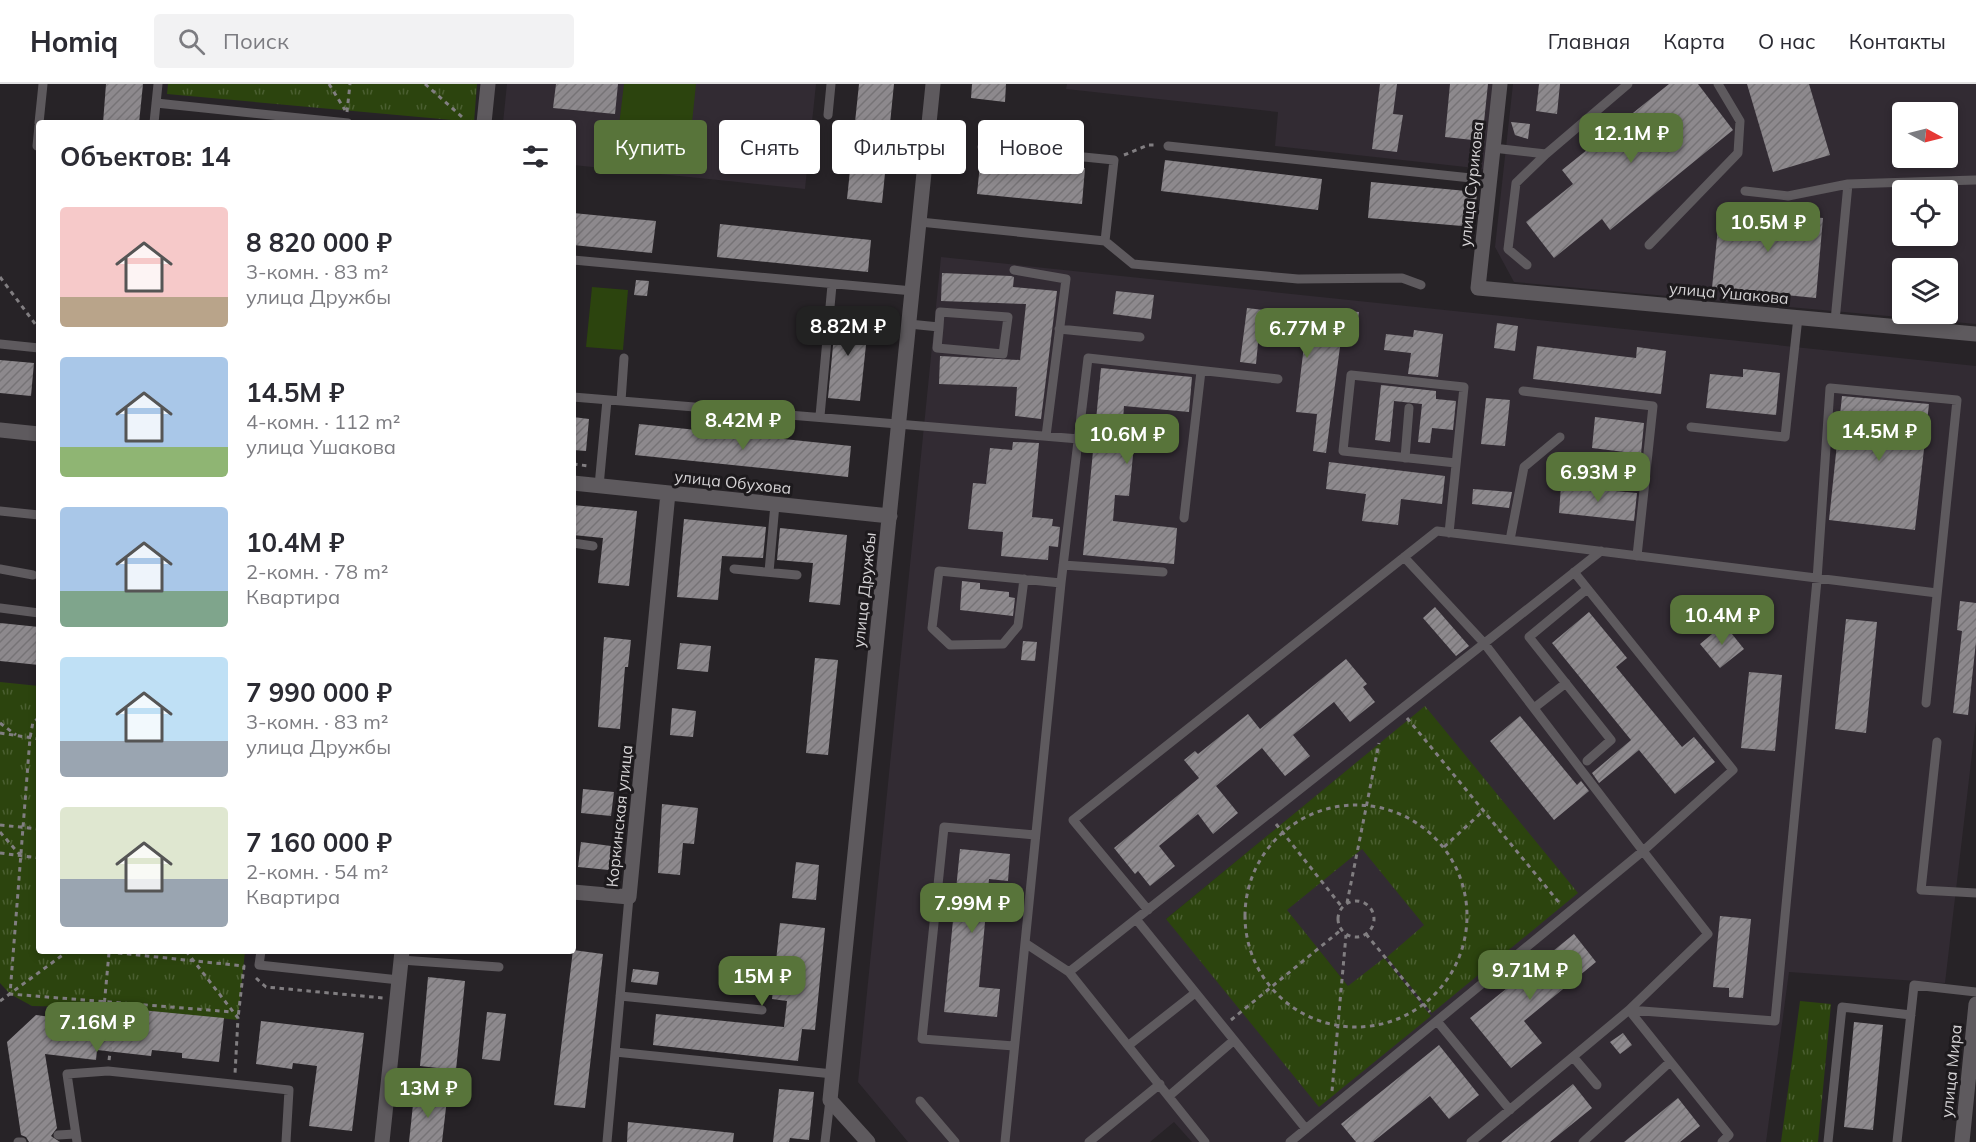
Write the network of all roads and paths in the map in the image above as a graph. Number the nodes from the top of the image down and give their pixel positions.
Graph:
1 (43, 84) edge
2 (158, 84) edge
3 (329, 84) edge
4 (350, 84) edge
5 (425, 84) edge
6 (488, 84) edge
7 (831, 84) edge
8 (933, 84) edge
9 (1500, 84) edge
10 (1628, 84) edge
11 (1718, 84) edge
12 (156, 103) junction
13 (828, 115) dead end
14 (39, 120) edge
15 (154, 120) edge
16 (347, 120) edge
17 (463, 120) edge
18 (484, 120) edge
19 (1148, 145) dead end
20 (1168, 146) dead end
21 (1493, 148) junction
22 (1546, 154) junction
23 (1084, 157) edge
24 (1114, 160) junction
25 (1490, 180) junction
26 (1975, 180) edge
27 (1848, 184) junction
28 (1745, 191) dead end
29 (920, 222) junction
30 (1105, 241) junction
31 (1649, 245) dead end
32 (576, 260) edge
33 (1527, 265) dead end
34 (1014, 270) dead end
35 (0, 276) edge
36 (832, 285) junction
37 (1421, 285) dead end
38 (1478, 288) joint
39 (913, 291) junction
40 (1798, 317) junction
41 (1835, 321) junction
42 (909, 324) junction
43 (36, 325) edge
44 (939, 327) junction
45 (1059, 329) junction
46 (1976, 334) edge
47 (1140, 337) dead end
48 (0, 344) edge
49 (36, 348) edge
50 (624, 358) dead end
51 (1201, 371) junction
52 (1278, 379) dead end
53 (1523, 391) dead end
54 (576, 398) edge
55 (607, 400) junction
56 (621, 401) junction
57 (1409, 408) dead end
58 (820, 416) junction
59 (899, 422) junction
60 (1691, 427) dead end
61 (0, 430) edge
62 (36, 434) edge
63 (1046, 436) junction
64 (1560, 437) dead end
65 (1079, 439) junction
66 (1405, 458) junction
67 (1456, 463) junction
68 (576, 483) edge
69 (599, 486) junction
70 (668, 493) junction
71 (776, 504) junction
72 (0, 511) edge
73 (36, 515) edge
74 (890, 516) junction
75 (1184, 518) dead end
76 (1449, 533) junction
77 (1510, 540) junction
78 (576, 543) edge
79 (593, 546) dead end
80 (1601, 551) junction
81 (1637, 556) junction
82 (1404, 557) junction
83 (1063, 565) junction
84 (0, 569) edge
85 (734, 569) dead end
86 (769, 572) junction
87 (1163, 572) dead end
88 (1574, 572) junction
89 (797, 574) dead end
90 (33, 575) dead end
91 (1024, 579) junction
92 (1817, 580) junction
93 (1061, 583) junction
94 (1587, 589) junction
95 (1937, 593) junction
96 (0, 608) edge
97 (36, 613) edge
98 (1484, 643) junction
99 (1566, 683) junction
100 (1926, 703) dead end
101 (1534, 708) junction
102 (1400, 710) junction
103 (36, 720) edge
104 (0, 723) edge
105 (1383, 723) junction
106 (0, 733) edge
107 (17, 736) junction
108 (30, 738) junction
109 (36, 739) edge
110 (1936, 742) dead end
111 (1587, 761) dead end
112 (1367, 805) junction
113 (1483, 811) junction
114 (1268, 815) junction
115 (0, 825) edge
116 (13, 826) junction
117 (22, 827) junction
118 (36, 829) edge
119 (0, 833) edge
120 (1283, 833) junction
121 (1035, 835) junction
122 (1444, 847) junction
123 (1643, 851) junction
124 (0, 853) edge
125 (20, 855) junction
126 (36, 858) edge
127 (576, 892) edge
128 (1976, 893) edge
129 (629, 897) junction
130 (1347, 903) junction
131 (1342, 907) junction
132 (1148, 910) junction
133 (1568, 913) junction
134 (1136, 919) junction
135 (1341, 930) junction
136 (1346, 934) junction
137 (1366, 934) junction
138 (1024, 943) junction
139 (64, 954) edge
140 (109, 954) edge
141 (128, 954) edge
142 (188, 954) edge
143 (261, 954) edge
144 (401, 955) edge
145 (194, 961) junction
146 (244, 966) junction
147 (499, 967) dead end
148 (1069, 972) junction
149 (399, 980) junction
150 (1271, 987) junction
151 (1976, 992) edge
152 (1195, 993) junction
153 (10, 994) junction
154 (620, 996) junction
155 (385, 998) dead end
156 (0, 1000) edge
157 (104, 1001) junction
158 (1423, 1004) junction
159 (1976, 1004) edge
160 (762, 1010) dead end
161 (1629, 1011) junction
162 (233, 1012) junction
163 (1911, 1015) junction
164 (238, 1017) junction
165 (1437, 1021) junction
166 (1338, 1025) junction
167 (1222, 1027) junction
168 (1233, 1041) junction
169 (1129, 1045) junction
170 (1014, 1046) junction
171 (615, 1052) junction
172 (1574, 1058) junction
173 (1670, 1062) junction
174 (108, 1071) junction
175 (833, 1074) junction
176 (234, 1084) junction
177 (1160, 1084) junction
178 (1597, 1085) dead end
179 (1169, 1096) junction
180 (830, 1100) junction
181 (920, 1101) dead end
182 (1330, 1109) junction
183 (1510, 1110) junction
184 (1306, 1129) junction
185 (58, 1135) dead end
186 (76, 1138) edge
187 (286, 1142) edge
188 (382, 1142) edge
189 (607, 1142) edge
190 (825, 1142) edge
191 (868, 1142) edge
192 (955, 1142) edge
193 (1005, 1142) edge
194 (1089, 1142) edge
195 (1205, 1142) edge
196 (1290, 1142) edge
197 (1471, 1142) edge
198 (1583, 1142) edge
199 (1722, 1142) edge
200 (1828, 1142) edge
201 (1897, 1142) edge
202 (1962, 1142) edge

1 - 14 lane
2 - 12 lane
3 - 16 path
4 - 16 path
5 - 17 path
6 - 18 street
7 - 13 lane
8 - 29 street, улица Дружбы
9 - 21 street, улица Сурикова
10 - 22 lane
11 - 31 lane
12 - 15 lane
12 - 16 lane
19 - 24 path
20 - 25 lane
21 - 22 lane
21 - 25 street, улица Сурикова
22 - 33 lane
23 - 24 lane
24 - 30 lane
25 - 38 street, улица Сурикова
26 - 27 lane
27 - 28 lane
27 - 41 lane
29 - 30 lane
29 - 39 street, улица Дружбы
30 - 37 lane
32 - 36 lane
34 - 45 lane
35 - 43 path
36 - 39 lane
36 - 58 lane
38 - 40 street, улица Ушакова
39 - 42 street, улица Дружбы
40 - 41 street, улица Ушакова
40 - 60 lane
41 - 46 street, улица Ушакова
42 - 44 lane
42 - 59 street, улица Дружбы
44 - 44 lane
45 - 47 lane
45 - 63 lane
48 - 49 lane
50 - 56 lane
51 - 52 lane
51 - 65 lane
51 - 75 lane
53 - 81 lane
54 - 55 lane
55 - 56 lane
55 - 69 lane
56 - 58 lane
57 - 66 lane
58 - 59 lane
59 - 63 lane
59 - 74 street, улица Дружбы
61 - 62 street
63 - 65 lane
64 - 77 lane
65 - 83 lane
66 - 67 lane
66 - 67 lane
67 - 76 lane
68 - 69 street, улица Обухова
69 - 70 street, улица Обухова
70 - 71 street, улица Обухова
70 - 129 street, Коркинская улица
71 - 74 street, улица Обухова
71 - 86 lane
72 - 73 lane
74 - 175 street, улица Дружбы
76 - 77 lane
76 - 82 lane
77 - 80 lane
78 - 79 lane
80 - 81 lane
80 - 88 lane
81 - 92 lane
82 - 98 lane
82 - 132 lane
83 - 87 lane
83 - 93 lane
84 - 90 lane
85 - 86 lane
86 - 89 lane
88 - 94 lane
88 - 98 lane
91 - 91 lane
91 - 93 lane
92 - 95 lane
92 - 95 lane
92 - 161 lane
93 - 121 lane
94 - 99 lane
94 - 123 lane
95 - 100 lane
96 - 97 lane
98 - 101 lane
98 - 102 lane
99 - 101 lane
99 - 111 lane
101 - 123 lane
102 - 105 lane
102 - 113 path
103 - 108 path
104 - 107 path
105 - 112 path
105 - 114 lane
106 - 107 path
107 - 108 path
108 - 109 path
108 - 117 path
110 - 128 lane
112 - 120 path
112 - 122 path
112 - 130 path
113 - 122 path
113 - 133 path
114 - 120 path
114 - 132 lane
115 - 116 path
116 - 117 path
116 - 119 path
117 - 118 path
117 - 125 path
119 - 125 path
120 - 131 path
120 - 150 path
121 - 138 lane
121 - 170 lane
122 - 158 path
123 - 133 lane
123 - 161 lane
124 - 125 path
125 - 126 path
125 - 153 path
127 - 129 street
129 - 154 lane, Коркинская улица
130 - 131 path
130 - 137 path
131 - 135 path
132 - 134 lane
133 - 165 lane
134 - 148 lane
134 - 152 lane
135 - 136 path
135 - 150 path
136 - 137 path
136 - 166 path
137 - 158 path
138 - 148 lane
138 - 170 lane
139 - 153 path
140 - 157 path
141 - 145 path
142 - 145 path
143 - 149 lane
144 - 147 lane
144 - 149 street
145 - 146 path
145 - 162 path
146 - 155 path
146 - 164 path
148 - 169 lane
149 - 188 street
150 - 166 path
150 - 167 path
151 - 163 lane
152 - 167 lane
152 - 169 lane
153 - 156 path
153 - 157 path
154 - 160 lane
154 - 171 lane, Коркинская улица
157 - 162 path
157 - 174 path
158 - 165 path
158 - 166 path
159 - 202 street, улица Мира
161 - 172 lane
161 - 173 lane
162 - 164 path
163 - 200 lane
163 - 201 lane
164 - 176 path
165 - 182 lane
165 - 183 lane
166 - 182 path
167 - 168 lane
168 - 179 lane
168 - 184 lane
169 - 177 lane
170 - 193 lane
171 - 175 lane
171 - 189 lane, Коркинская улица
172 - 178 lane
172 - 183 lane
173 - 198 lane
173 - 199 lane
174 - 176 lane
174 - 186 lane
175 - 180 street, улица Дружбы
176 - 187 lane
177 - 179 lane
177 - 194 lane
179 - 195 lane
180 - 190 lane, улица Дружбы
180 - 191 street
181 - 192 lane
182 - 184 lane
183 - 197 lane
184 - 196 lane
185 - 186 lane

